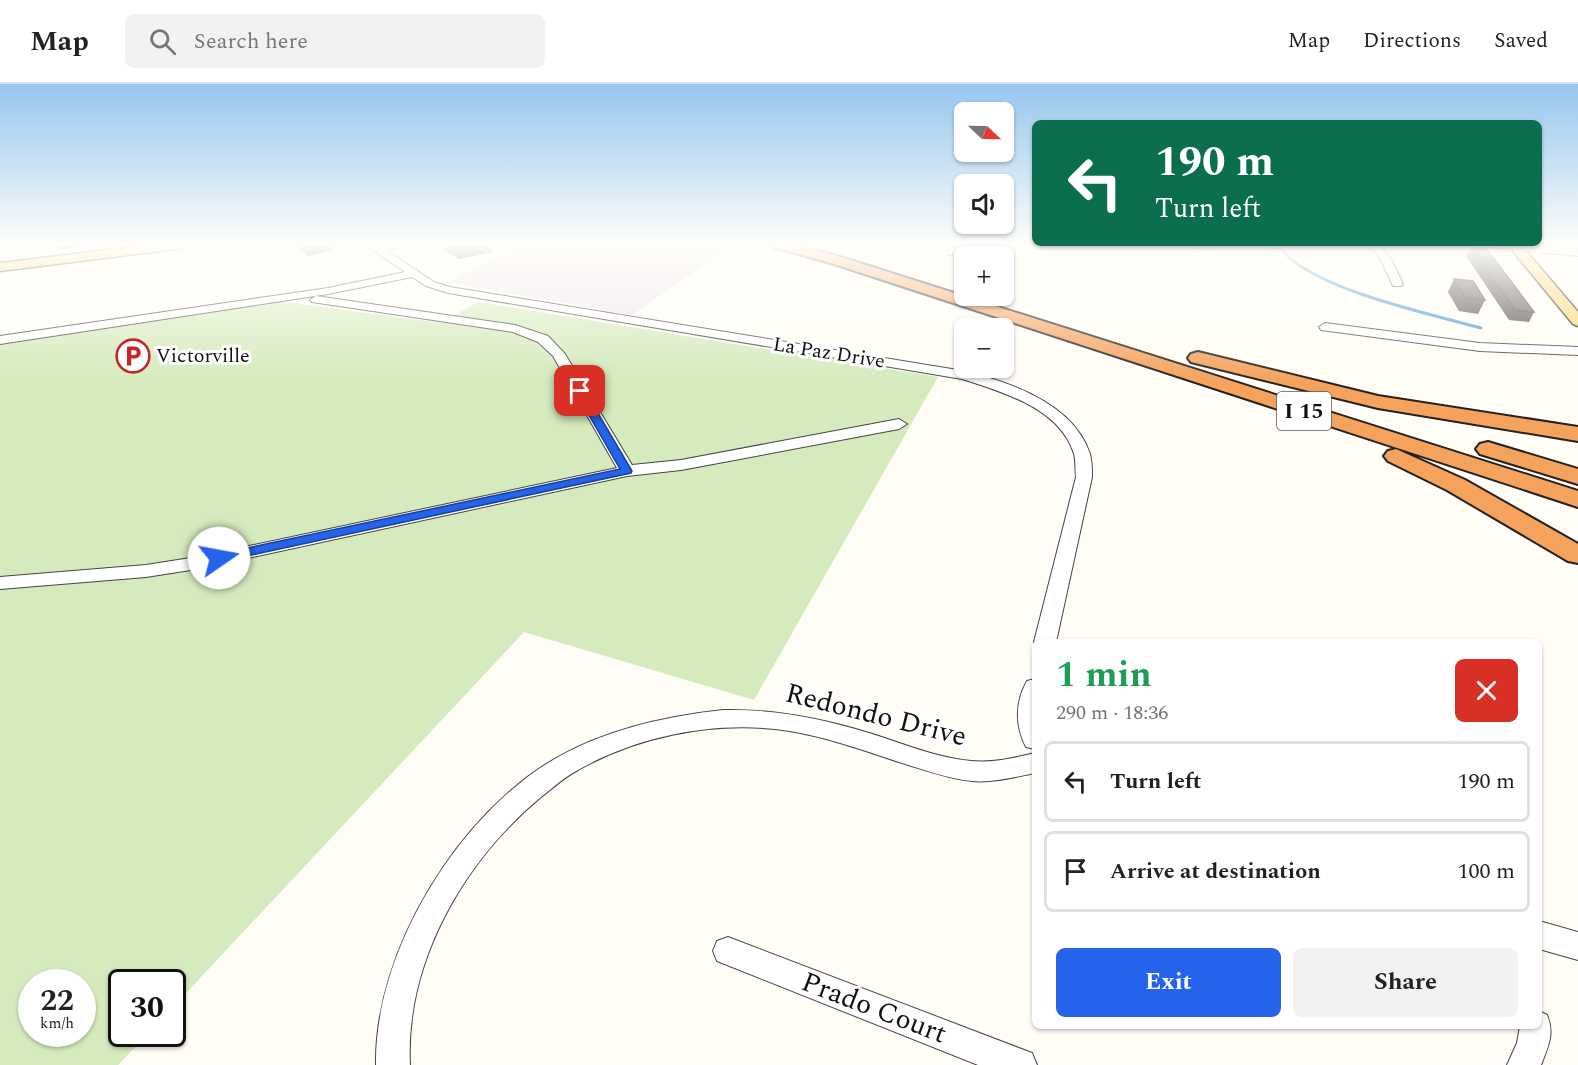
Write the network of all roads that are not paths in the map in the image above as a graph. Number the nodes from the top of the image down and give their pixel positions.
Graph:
1 (333, 290) edge
2 (452, 290) edge
3 (924, 290) edge
4 (1552, 290) edge
5 (477, 295) junction
6 (292, 296) junction
7 (1014, 302) edge
8 (436, 317) junction
9 (1578, 321) edge
10 (1030, 323) junction
11 (1325, 327) dead end
12 (0, 340) edge
13 (1578, 351) edge
14 (1190, 356) junction
15 (899, 424) dead end
16 (1578, 434) edge
17 (627, 471) junction
18 (1578, 477) edge
19 (1578, 499) edge
20 (1578, 555) edge
21 (0, 583) edge
22 (1046, 639) edge
23 (1032, 699) edge
24 (1032, 729) edge
25 (1032, 764) edge
26 (1542, 936) edge
27 (1578, 946) edge
28 (728, 951) dead end
29 (1536, 1029) edge
30 (393, 1065) edge
31 (1020, 1065) edge
32 (1524, 1065) edge

1 - 6 street
2 - 5 street, La Paz Drive
3 - 10 highway, I 15
4 - 9 main road
5 - 8 street
5 - 22 street, La Paz Drive
6 - 8 street
6 - 12 street
7 - 14 highway, I 15
8 - 17 street
10 - 19 highway, I 15
10 - 20 highway
11 - 13 street
14 - 16 highway
14 - 18 highway, I 15
15 - 17 street
17 - 21 street
23 - 24 street
25 - 30 street, Redondo Drive
26 - 27 street
28 - 31 street, Prado Court
29 - 32 street

